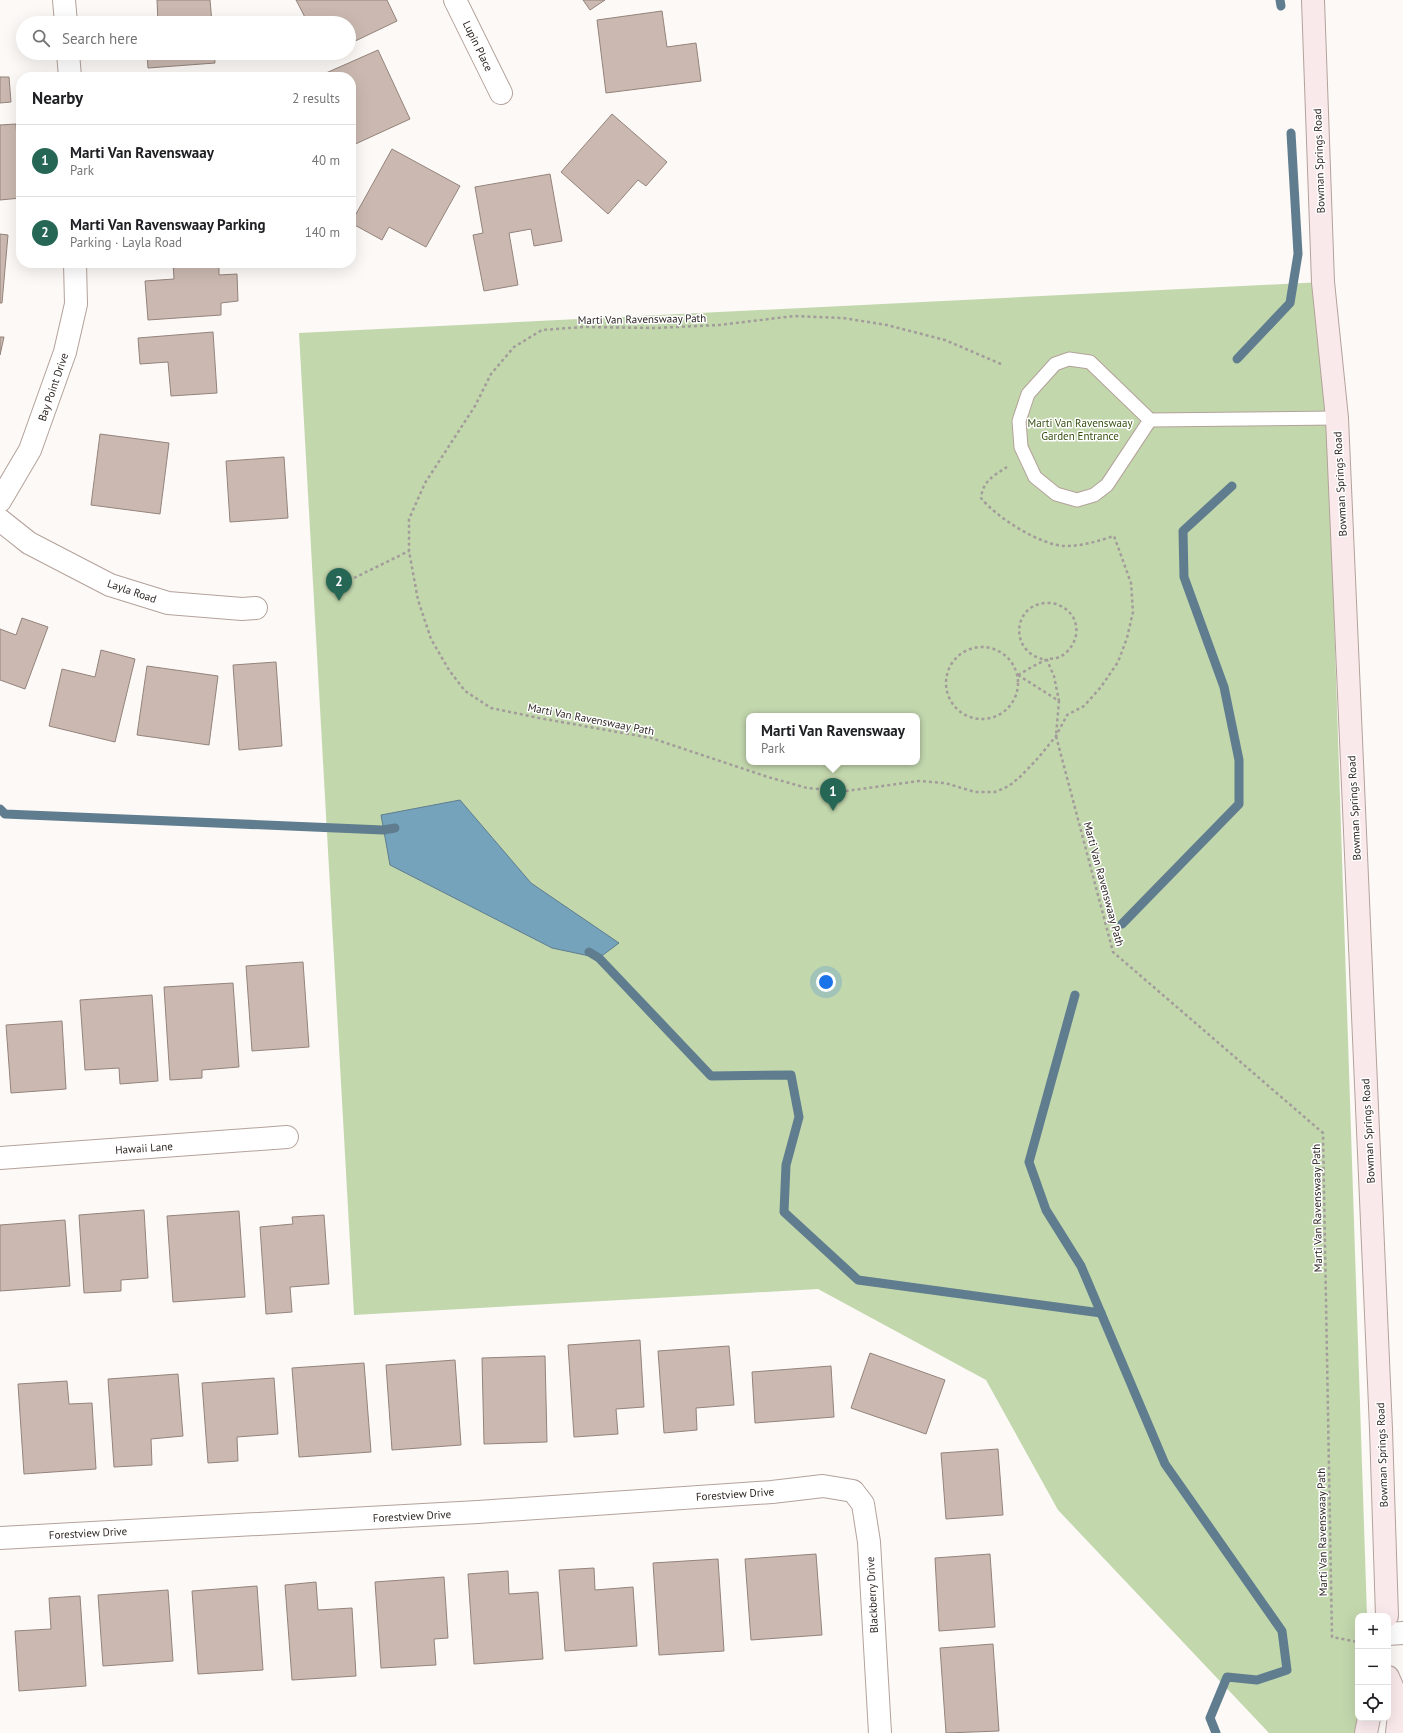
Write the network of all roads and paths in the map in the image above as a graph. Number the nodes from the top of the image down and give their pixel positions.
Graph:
1 (64, 0) edge
2 (454, 0) edge
3 (1313, 0) edge
4 (65, 16) edge
5 (69, 60) edge
6 (70, 72) edge
7 (501, 93) dead end
8 (75, 268) edge
9 (1001, 364) dead end
10 (1337, 418) junction
11 (1150, 420) junction
12 (1025, 456) junction
13 (0, 502) edge
14 (0, 520) edge
15 (410, 551) junction
16 (354, 578) dead end
17 (256, 608) dead end
18 (1047, 660) junction
19 (1018, 675) junction
20 (1059, 701) junction
21 (1056, 736) junction
22 (287, 1137) dead end
23 (0, 1158) edge
24 (823, 1486) joint
25 (0, 1538) edge
26 (1387, 1613) edge
27 (1403, 1633) edge
28 (1391, 1634) edge
29 (1355, 1641) edge
30 (1391, 1684) edge
31 (1368, 1721) edge
32 (880, 1733) edge
33 (1366, 1733) edge
34 (1397, 1733) edge

1 - 4 street
2 - 7 street, Lupin Place
3 - 10 street, Bowman Springs Road
5 - 6 street
8 - 13 street, Bay Point Drive
9 - 15 path, Marti Van Ravenswaay Path
10 - 11 lane
10 - 26 street, Bowman Springs Road
11 - 12 lane
11 - 12 lane
12 - 21 path, Marti Van Ravenswaay Path
14 - 17 street, Layla Road
15 - 16 path
15 - 21 path, Marti Van Ravenswaay Path
18 - 18 path
18 - 19 path
18 - 20 path
19 - 19 path
19 - 20 path
20 - 21 path
21 - 29 path, Marti Van Ravenswaay Path
22 - 23 street, Hawaii Lane
24 - 25 street, Forestview Drive
24 - 32 street, Blackberry Drive
27 - 28 street
30 - 34 street
31 - 33 street

